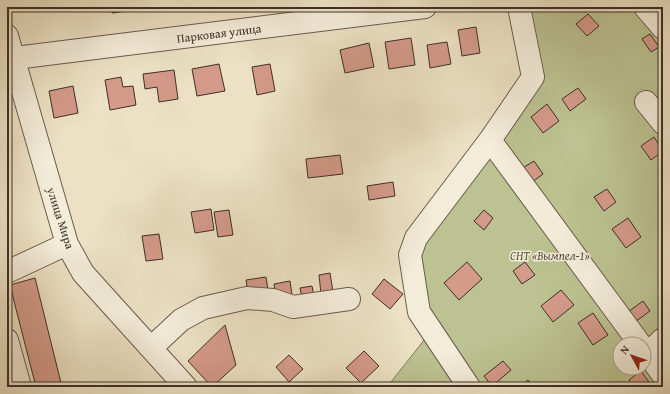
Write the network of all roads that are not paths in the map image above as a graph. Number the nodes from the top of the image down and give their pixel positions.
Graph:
1 (425, 7) edge
2 (519, 7) edge
3 (645, 7) edge
4 (663, 28) edge
5 (7, 36) edge
6 (10, 59) edge
7 (646, 102) dead end
8 (663, 124) edge
9 (490, 140) junction
10 (67, 244) junction
11 (7, 272) edge
12 (349, 299) dead end
13 (634, 336) edge
14 (663, 339) edge
15 (7, 340) edge
16 (652, 345) edge
17 (151, 348) junction
18 (652, 360) edge
19 (663, 375) edge
20 (468, 386) edge
21 (20, 387) edge
22 (186, 387) edge

1 - 6 street, Парковая улица
2 - 9 street
3 - 4 street
5 - 6 street, улица Мира
6 - 10 street, улица Мира
7 - 8 street
9 - 13 street
9 - 20 street
10 - 11 street
10 - 17 street, улица Мира
12 - 17 street
14 - 16 street
15 - 21 street
17 - 22 street, улица Мира
18 - 19 street

